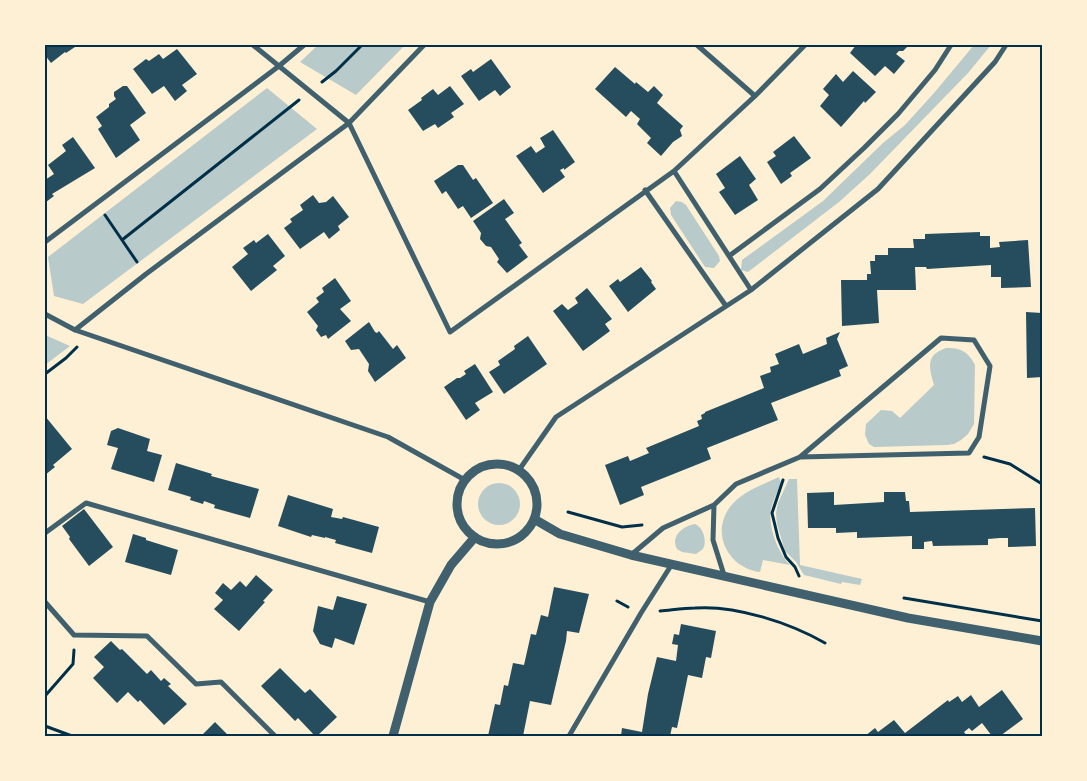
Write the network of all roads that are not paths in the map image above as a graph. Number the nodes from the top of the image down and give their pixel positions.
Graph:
1 (253, 45) edge
2 (304, 45) edge
3 (424, 45) edge
4 (698, 45) edge
5 (805, 45) edge
6 (951, 45) edge
7 (1006, 45) edge
8 (279, 66) junction
9 (755, 96) junction
10 (348, 123) junction
11 (674, 170) junction
12 (645, 190) junction
13 (45, 242) edge
14 (729, 256) junction
15 (751, 290) junction
16 (726, 306) junction
17 (45, 314) edge
18 (76, 330) junction
19 (800, 457) junction
20 (518, 470) junction
21 (465, 480) junction
22 (714, 505) junction
23 (534, 520) junction
24 (45, 533) edge
25 (476, 537) junction
26 (631, 555) junction
27 (672, 564) junction
28 (724, 575) junction
29 (45, 602) edge
30 (430, 602) junction
31 (1042, 641) edge
32 (275, 736) edge
33 (393, 736) edge
34 (570, 736) edge

1 - 8 street
2 - 8 street
3 - 10 street
4 - 9 street
5 - 9 street
6 - 14 street
7 - 15 street
8 - 10 street
8 - 13 street
9 - 11 street
10 - 12 street
10 - 18 street
11 - 12 street
11 - 14 street
12 - 16 street
14 - 15 street
15 - 16 street
16 - 20 street
17 - 18 street
18 - 21 street
19 - 19 street
19 - 22 street
20 - 21 street
20 - 23 street
21 - 25 street
22 - 26 street
22 - 28 street
23 - 25 street
23 - 26 street
24 - 30 street
25 - 30 street
26 - 27 street
27 - 28 street
27 - 34 street
28 - 31 street
29 - 32 street
30 - 33 street

